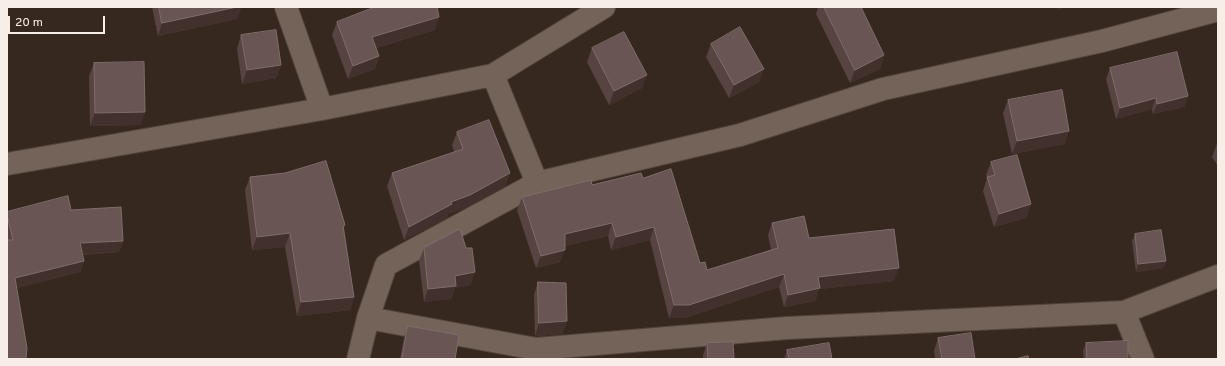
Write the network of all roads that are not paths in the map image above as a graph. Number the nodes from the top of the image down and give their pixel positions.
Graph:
1 (286, 7) edge
2 (604, 7) edge
3 (1218, 10) edge
4 (493, 75) junction
5 (322, 109) junction
6 (7, 164) edge
7 (537, 183) junction
8 (1218, 276) edge
9 (1124, 312) junction
10 (368, 318) junction
11 (358, 359) edge
12 (1143, 359) edge

1 - 5 street
2 - 4 street
3 - 7 street
4 - 5 street
4 - 7 street
5 - 6 street
7 - 10 street
8 - 9 street
9 - 10 street
9 - 12 street
10 - 11 street

